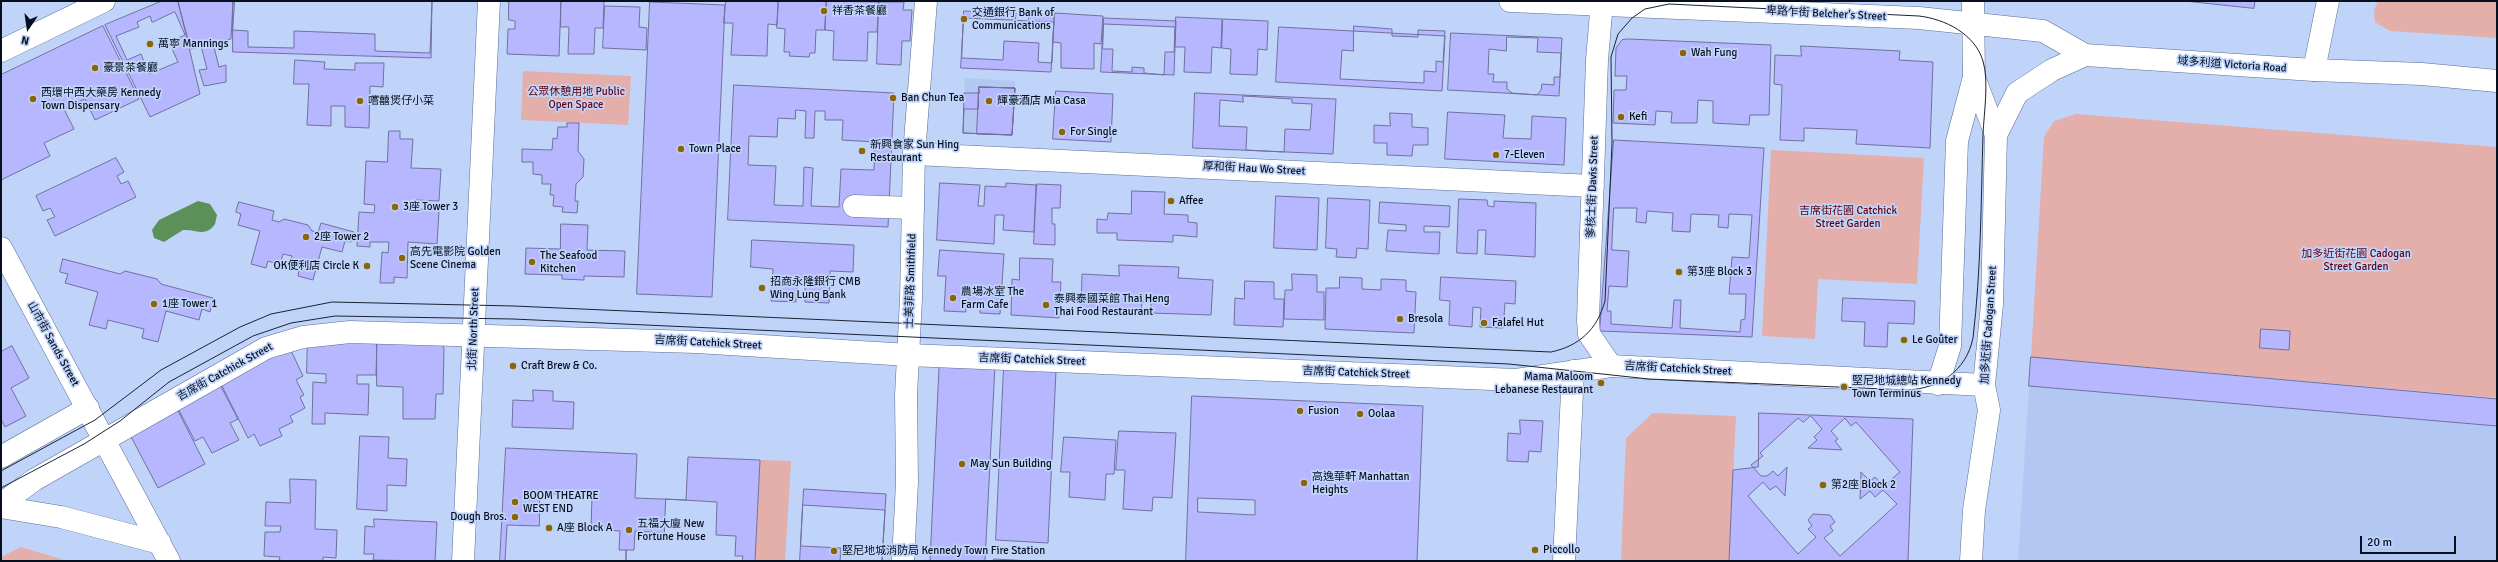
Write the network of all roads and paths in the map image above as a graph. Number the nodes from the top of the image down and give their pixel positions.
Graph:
1 (104, 1) edge
2 (489, 1) edge
3 (926, 1) edge
4 (1510, 1) edge
5 (1973, 1) edge
6 (2328, 1) edge
7 (1602, 3) edge
8 (1742, 6) edge
9 (1974, 24) junction
10 (1, 51) edge
11 (2085, 55) junction
12 (2314, 70) junction
13 (1974, 76) junction
14 (2497, 81) edge
15 (1996, 135) junction
16 (914, 154) junction
17 (1593, 186) junction
18 (854, 206) dead end
19 (913, 208) junction
20 (1, 248) edge
21 (474, 335) junction
22 (909, 355) junction
23 (1611, 366) junction
24 (1573, 371) junction
25 (1938, 384) junction
26 (1984, 386) junction
27 (88, 408) junction
28 (105, 440) junction
29 (1, 457) edge
30 (1, 504) edge
31 (1, 507) edge
32 (165, 552) edge
33 (463, 561) edge
34 (903, 561) edge
35 (1564, 561) edge
36 (1971, 561) edge

1 - 10 main road
2 - 21 main road, 北街 North Street
3 - 16 main road, 士美菲路 Smithfield
4 - 7 main road, 卑路乍街 Belcher's Street
5 - 9 main road, 加多近街 Cadogan Street
6 - 12 main road
7 - 8 main road, 卑路乍街 Belcher's Street
7 - 17 main road, 爹核士街 Davis Street
8 - 9 main road, 卑路乍街 Belcher's Street
9 - 11 main road, 域多利道 Victoria Road
9 - 13 main road, 加多近街 Cadogan Street
11 - 12 main road, 域多利道 Victoria Road
11 - 15 main road, 加多近街 Cadogan Street
12 - 14 main road, 域多利道 Victoria Road
13 - 15 main road, 加多近街 Cadogan Street
13 - 25 main road, 加多近街 Cadogan Street
15 - 26 main road, 加多近街 Cadogan Street
16 - 17 main road, 厚和街 Hau Wo Street
16 - 19 main road, 士美菲路 Smithfield
17 - 23 main road, 爹核士街 Davis Street
18 - 19 main road
19 - 22 main road, 士美菲路 Smithfield
20 - 27 main road, 山市街 Sands Street
21 - 22 main road, 吉席街 Catchick Street
21 - 28 main road, 吉席街 Catchick Street
21 - 33 main road, 北街 North Street
22 - 24 main road, 吉席街 Catchick Street
22 - 34 main road, 士美菲路 Smithfield
23 - 24 main road, 吉席街 Catchick Street
23 - 25 main road, 吉席街 Catchick Street
24 - 35 main road
25 - 26 main road, 吉席街 Catchick Street
26 - 36 main road, 加多近街 Cadogan Street
27 - 28 main road, 山市街 Sands Street
27 - 29 main road
28 - 30 main road, 吉席街 Catchick Street
28 - 32 main road, 山市街 Sands Street
31 - 32 main road

